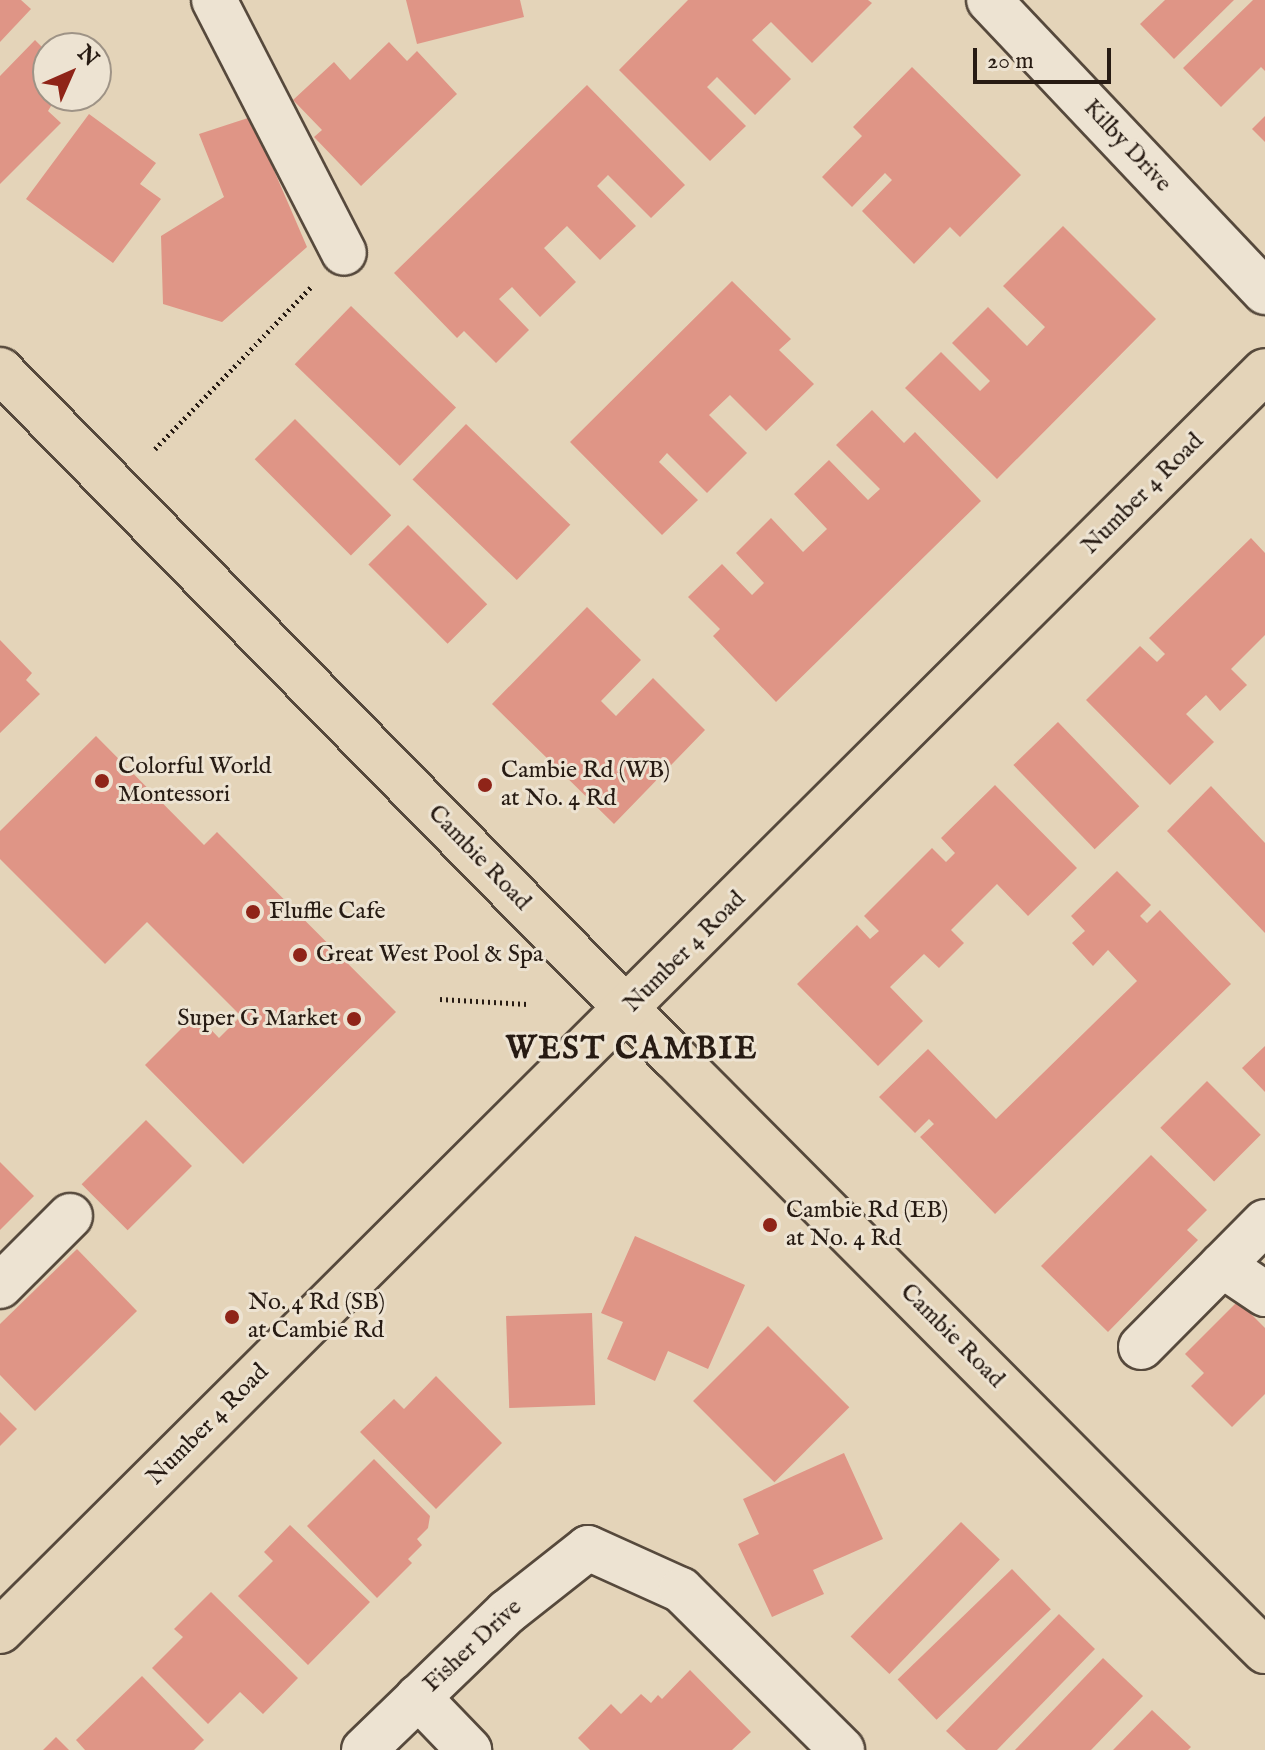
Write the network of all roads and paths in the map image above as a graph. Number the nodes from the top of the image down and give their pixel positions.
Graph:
1 (214, 0) edge
2 (989, 0) edge
3 (344, 253) joint
4 (1265, 292) edge
5 (1265, 371) edge
6 (3, 380) edge
7 (155, 449) dead end
8 (440, 999) dead end
9 (528, 1004) dead end
10 (628, 1010) junction
11 (70, 1216) dead end
12 (1265, 1222) edge
13 (1222, 1265) junction
14 (0, 1286) edge
15 (1265, 1294) edge
16 (1141, 1347) dead end
17 (0, 1631) edge
18 (1265, 1651) edge
19 (418, 1697) junction
20 (364, 1750) edge
21 (469, 1750) edge
22 (842, 1750) edge

1 - 3 street
2 - 4 street, Kilby Drive
3 - 7 path
5 - 10 main road, Number 4 Road
6 - 10 main road, Cambie Road
8 - 9 path
10 - 17 main road, Number 4 Road
10 - 18 main road, Cambie Road
11 - 14 street
12 - 13 street
13 - 15 street
13 - 16 street
19 - 20 street, Fisher Drive
19 - 21 street
19 - 22 street, Fisher Drive

